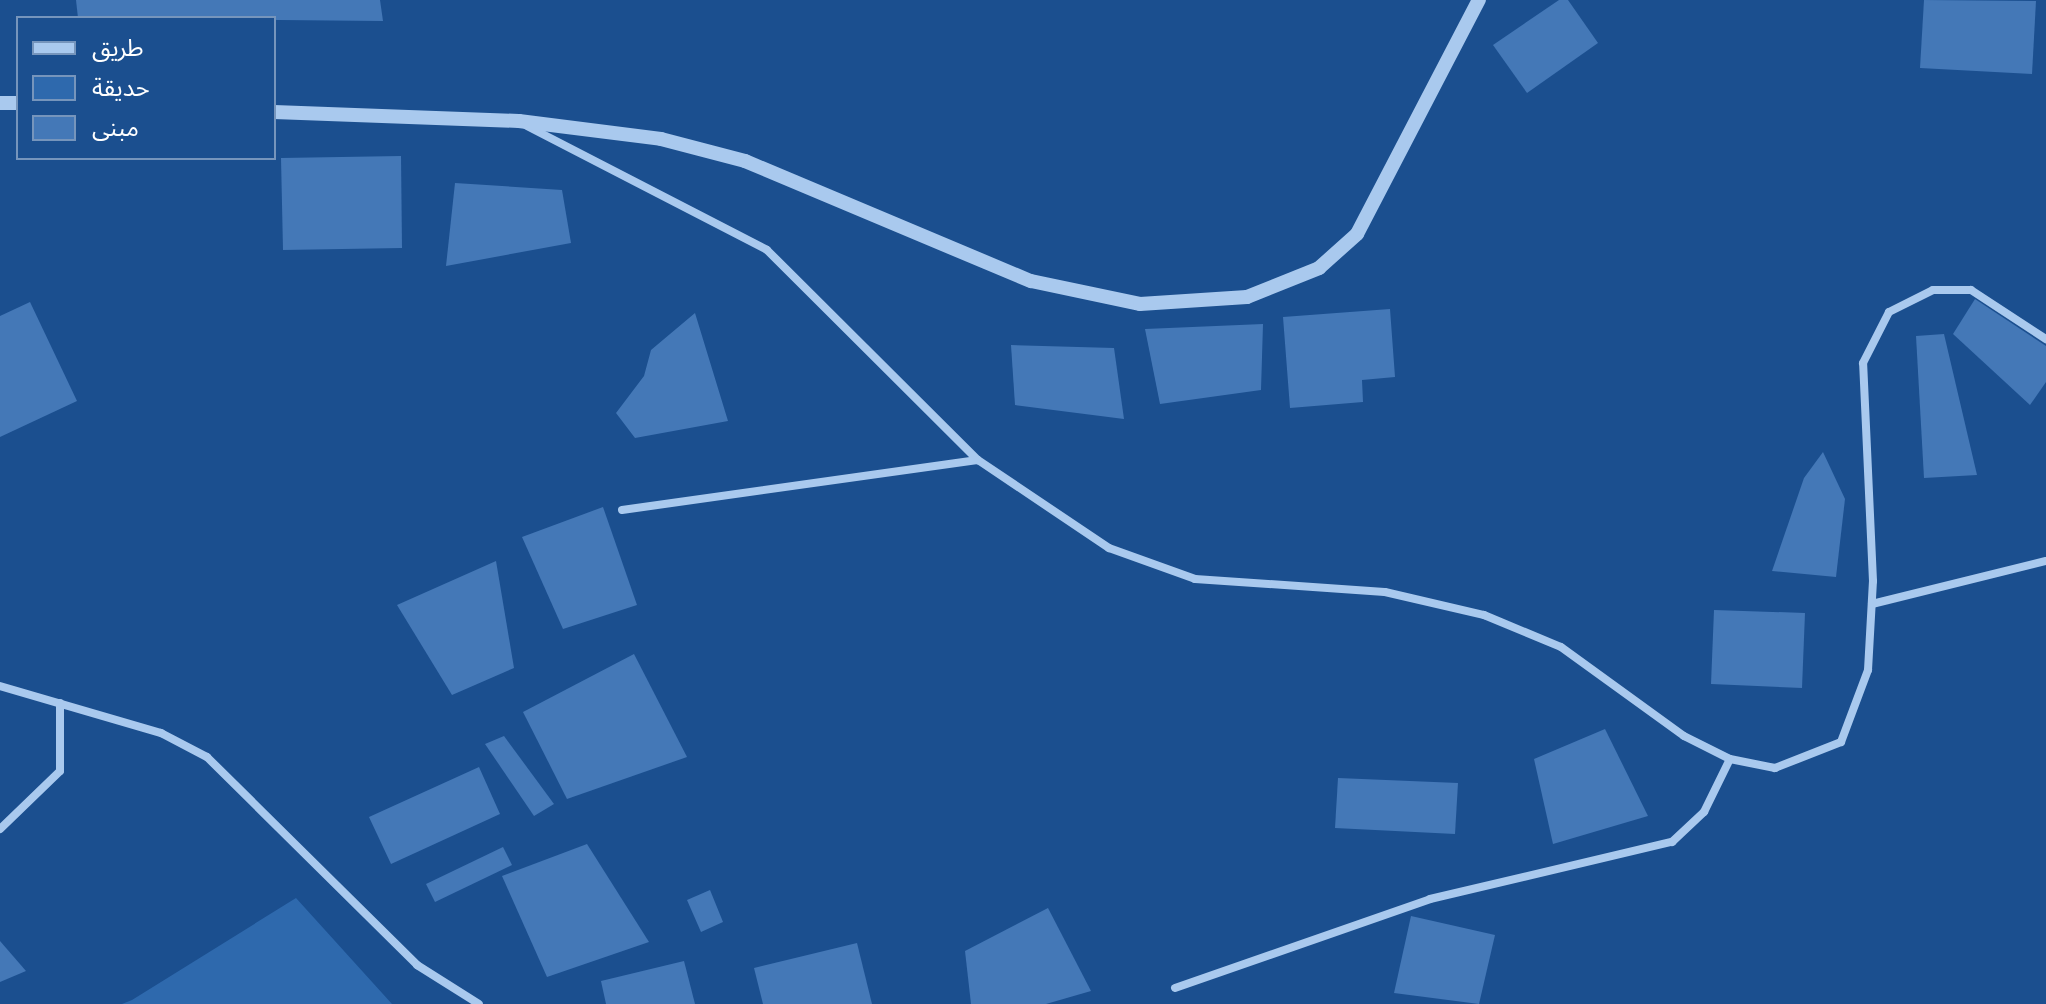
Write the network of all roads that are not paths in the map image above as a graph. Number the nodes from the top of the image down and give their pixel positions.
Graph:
1 (1479, 0) edge
2 (276, 112) edge
3 (519, 121) junction
4 (2046, 339) edge
5 (978, 460) junction
6 (622, 510) dead end
7 (2046, 561) edge
8 (1872, 604) junction
9 (0, 686) edge
10 (60, 703) junction
11 (1730, 759) junction
12 (0, 829) edge
13 (1175, 988) dead end
14 (479, 1004) edge

1 - 3 street
2 - 3 street
3 - 5 street
4 - 8 street
5 - 6 street
5 - 11 street
7 - 8 street
8 - 11 street
9 - 10 street
10 - 12 street
10 - 14 street
11 - 13 street

